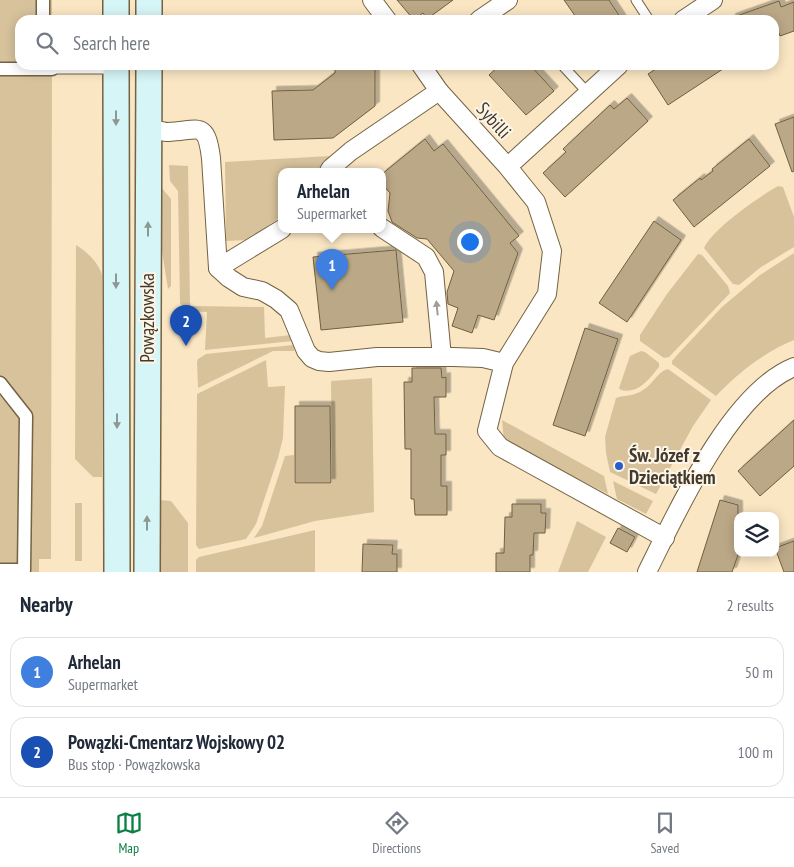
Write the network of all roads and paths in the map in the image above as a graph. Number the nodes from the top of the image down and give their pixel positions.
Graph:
1 (43, 0) edge
2 (116, 0) edge
3 (149, 0) edge
4 (372, 0) edge
5 (508, 0) edge
6 (636, 0) edge
7 (713, 0) edge
8 (43, 15) edge
9 (116, 15) edge
10 (149, 15) edge
11 (383, 15) edge
12 (486, 15) edge
13 (646, 15) edge
14 (690, 15) edge
15 (0, 69) edge
16 (15, 69) edge
17 (116, 70) edge
18 (149, 70) edge
19 (424, 70) edge
20 (567, 70) edge
21 (613, 70) edge
22 (439, 91) junction
23 (588, 93) junction
24 (148, 128) junction
25 (515, 160) dead end
26 (331, 168) edge
27 (278, 231) edge
28 (386, 231) edge
29 (218, 268) junction
30 (442, 357) junction
31 (504, 363) junction
32 (794, 367) edge
33 (0, 383) edge
34 (665, 538) junction
35 (0, 570) edge
36 (117, 572) edge
37 (147, 572) edge
38 (647, 572) edge

1 - 8 street
2 - 9 main road
3 - 10 main road
4 - 11 street
5 - 12 street
6 - 13 lane
7 - 14 street
15 - 16 street
17 -> 36 main road, Powązkowska
18 - 24 main road, Powązkowska
19 - 22 street, Sybilli
20 - 23 lane
21 - 23 street
22 - 26 street
22 - 31 street, Sybilli
23 - 25 street
24 - 29 street
37 -> 24 main road, Powązkowska
27 - 29 street
30 -> 28 street
29 - 30 street
30 - 31 street
31 - 34 street
32 - 34 street
33 - 35 street
34 - 38 street

